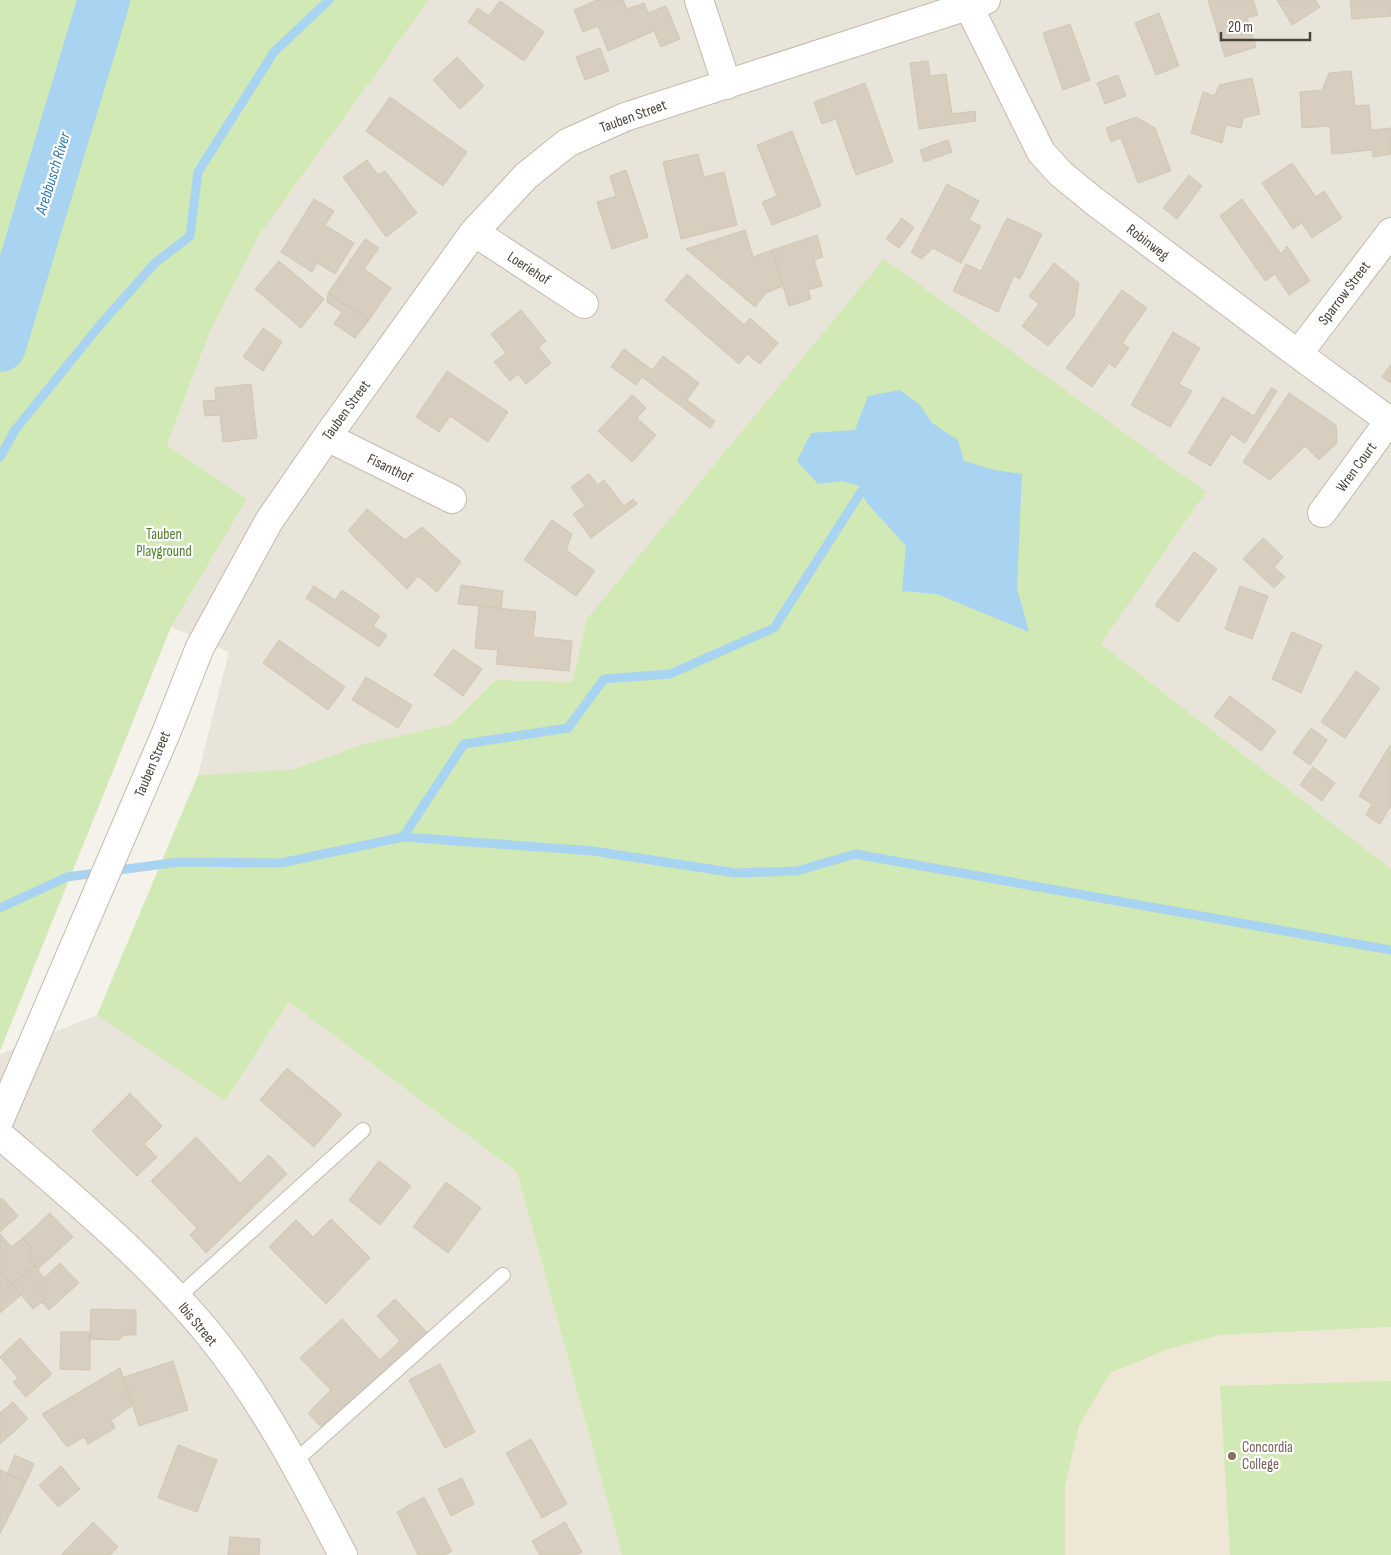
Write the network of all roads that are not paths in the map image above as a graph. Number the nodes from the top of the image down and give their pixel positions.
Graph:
1 (699, 0) edge
2 (977, 3) edge
3 (727, 85) junction
4 (474, 232) junction
5 (1391, 232) edge
6 (584, 304) dead end
7 (1298, 354) junction
8 (1390, 421) edge
9 (327, 437) junction
10 (452, 499) dead end
11 (1322, 513) dead end
12 (0, 1119) edge
13 (363, 1130) dead end
14 (0, 1135) edge
15 (503, 1275) dead end
16 (177, 1298) junction
17 (294, 1462) junction
18 (343, 1555) edge

1 - 3 street
2 - 3 street, Tauben Street
2 - 7 street, Robinweg
3 - 4 street, Tauben Street
4 - 6 street, Loeriehof
4 - 9 street, Tauben Street
5 - 7 street, Sparrow Street
7 - 8 street, Robinweg
8 - 11 street, Wren Court
9 - 10 street, Fisanthof
9 - 12 street, Tauben Street
13 - 16 lane
14 - 16 street, Ibis Street
15 - 17 lane
16 - 17 street, Ibis Street
17 - 18 street, Ibis Street

